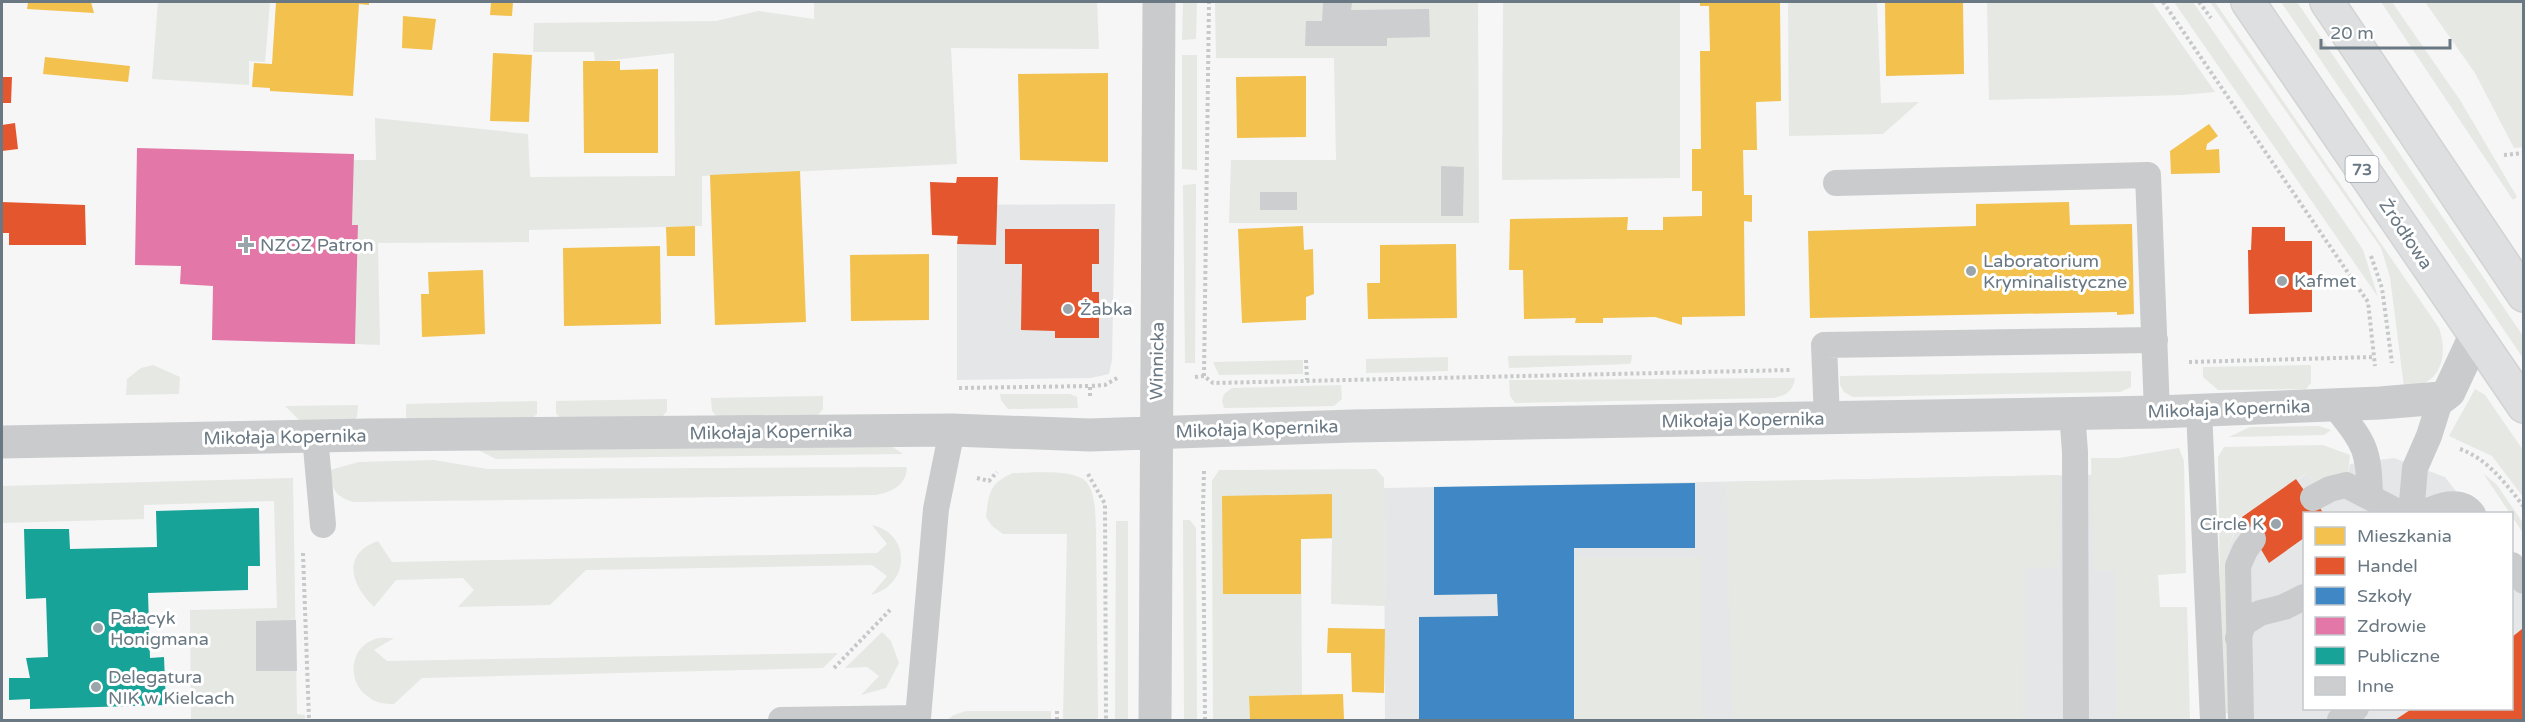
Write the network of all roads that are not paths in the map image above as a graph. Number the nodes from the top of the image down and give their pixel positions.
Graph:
1 (1159, 2) edge
2 (2248, 2) edge
3 (2326, 2) edge
4 (1836, 183) dead end
5 (2523, 295) edge
6 (2475, 336) junction
7 (2155, 352) junction
8 (2441, 398) junction
9 (2334, 405) junction
10 (2523, 406) edge
11 (2199, 410) junction
12 (2072, 412) junction
13 (2157, 412) junction
14 (1827, 419) junction
15 (952, 430) junction
16 (1156, 432) junction
17 (315, 436) junction
18 (2, 442) edge
19 (2370, 497) junction
20 (2313, 498) dead end
21 (2400, 512) edge
22 (2424, 512) edge
23 (2472, 512) edge
24 (323, 525) dead end
25 (2253, 538) dead end
26 (2513, 568) edge
27 (2523, 580) edge
28 (2303, 599) edge
29 (2238, 638) junction
30 (2353, 710) edge
31 (917, 719) edge
32 (781, 720) edge
33 (1155, 720) edge
34 (2076, 720) edge
35 (2213, 720) edge
36 (2241, 720) edge
37 (2340, 720) edge

1 - 16 street, Winnicka
2 - 6 main road, Źródłowa / 73
3 - 5 main road
4 - 7 lane
6 - 8 street
6 - 10 main road, Źródłowa / 73
7 - 13 lane
7 - 14 lane
8 - 9 street, Mikołaja Kopernika
8 - 22 lane
9 - 11 street, Mikołaja Kopernika
9 - 19 lane
11 - 13 street, Mikołaja Kopernika
11 - 35 lane
12 - 13 street, Mikołaja Kopernika
12 - 14 street, Mikołaja Kopernika
12 - 34 lane
14 - 16 street, Mikołaja Kopernika
15 - 16 street, Mikołaja Kopernika
15 - 17 street, Mikołaja Kopernika
15 - 31 lane
16 - 33 street, Winnicka
17 - 18 street, Mikołaja Kopernika
17 - 24 lane
19 - 20 lane
19 - 21 lane
22 - 23 lane
25 - 29 lane
26 - 27 lane
28 - 29 lane
29 - 36 lane
30 - 37 lane
31 - 32 lane

